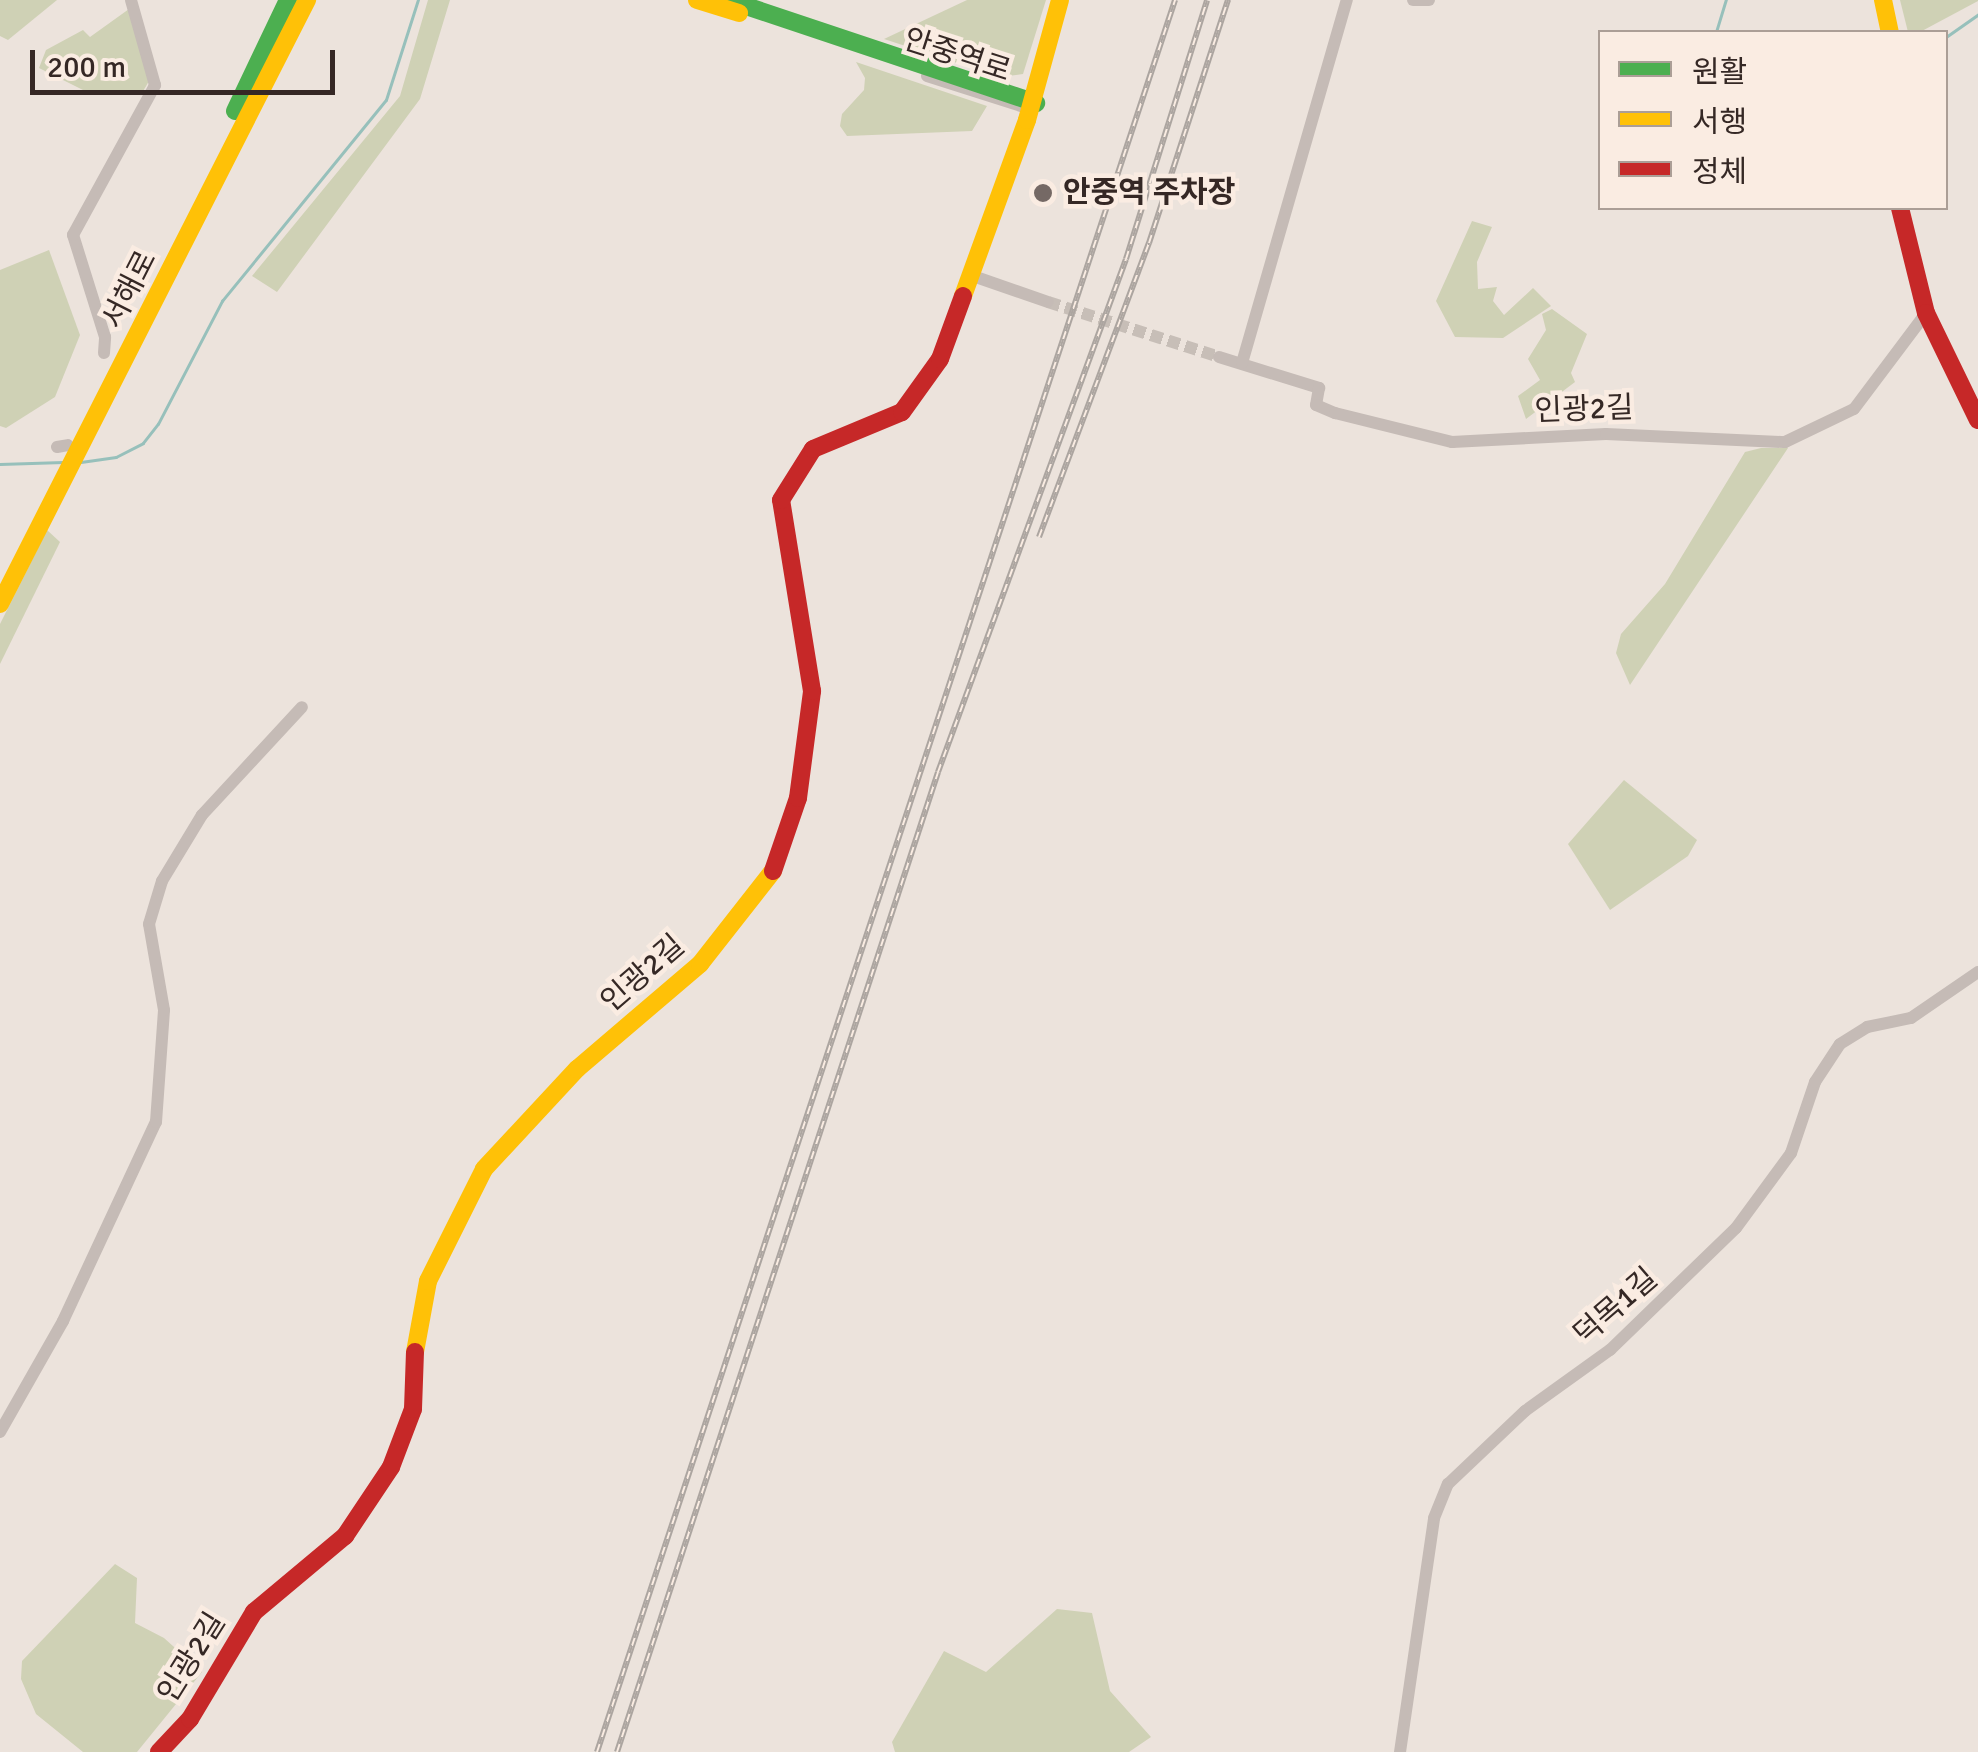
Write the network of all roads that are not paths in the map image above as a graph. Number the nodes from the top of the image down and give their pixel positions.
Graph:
1 (131, 0) edge
2 (288, 0) edge
3 (307, 0) edge
4 (697, 0) edge
5 (728, 0) edge
6 (1060, 0) edge
7 (1068, 0) edge
8 (1347, 0) edge
9 (1413, 0) edge
10 (1429, 0) edge
11 (1883, 0) edge
12 (1890, 30) edge
13 (796, 32) joint
14 (1032, 104) junction
15 (1900, 210) edge
16 (974, 276) junction
17 (1048, 302) tunnel mouth
18 (1926, 314) junction
19 (104, 353) dead end
20 (1220, 356) tunnel mouth
21 (1242, 363) junction
22 (1978, 420) edge
23 (65, 457) junction
24 (0, 579) edge
25 (0, 604) edge
26 (302, 707) dead end
27 (1978, 972) edge
28 (0, 1432) edge
29 (159, 1752) edge
30 (1400, 1752) edge

1 - 19 street, 서해로
2 - 23 street, 서해로
3 - 23 street, 서해로
4 - 13 street, 안중역로
5 - 14 street
6 - 14 street, 인광2길
7 - 14 street
8 - 21 street
9 - 10 street
11 - 12 street
13 - 14 street, 안중역로
14 - 16 street, 인광2길
15 - 18 street
16 - 17 street
16 - 29 street, 인광2길
18 - 21 street, 인광2길
18 - 22 street
20 - 21 street, 인광2길
23 - 24 street, 서해로
23 - 25 street, 서해로
26 - 28 street
27 - 30 street, 덕목1길

